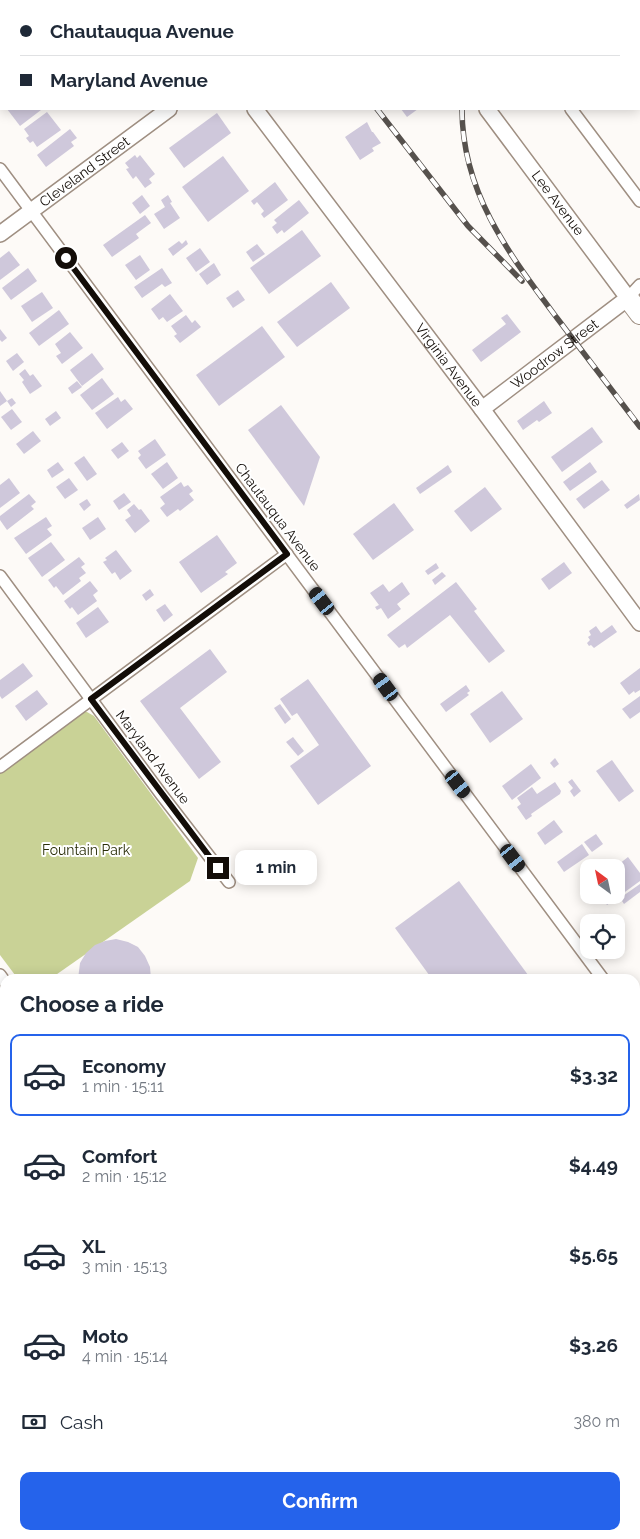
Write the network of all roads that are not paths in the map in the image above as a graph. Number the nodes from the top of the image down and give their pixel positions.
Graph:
1 (168, 110) edge
2 (257, 110) edge
3 (488, 110) edge
4 (572, 110) edge
5 (0, 169) edge
6 (640, 200) edge
7 (31, 211) junction
8 (0, 234) edge
9 (636, 299) edge
10 (482, 409) junction
11 (287, 554) junction
12 (0, 576) edge
13 (640, 624) edge
14 (91, 699) junction
15 (0, 766) edge
16 (229, 882) dead end
17 (599, 974) edge

1 - 7 street, Cleveland Street
2 - 10 street, Virginia Avenue
3 - 9 street, Lee Avenue
4 - 6 street
5 - 7 street, Chautauqua Avenue
7 - 8 street, Cleveland Street
7 - 11 street, Chautauqua Avenue
9 - 10 street, Woodrow Street
10 - 13 street, Virginia Avenue
11 - 14 street
11 - 17 street, Chautauqua Avenue
12 - 14 street, Maryland Avenue
14 - 15 street
14 - 16 street, Maryland Avenue

